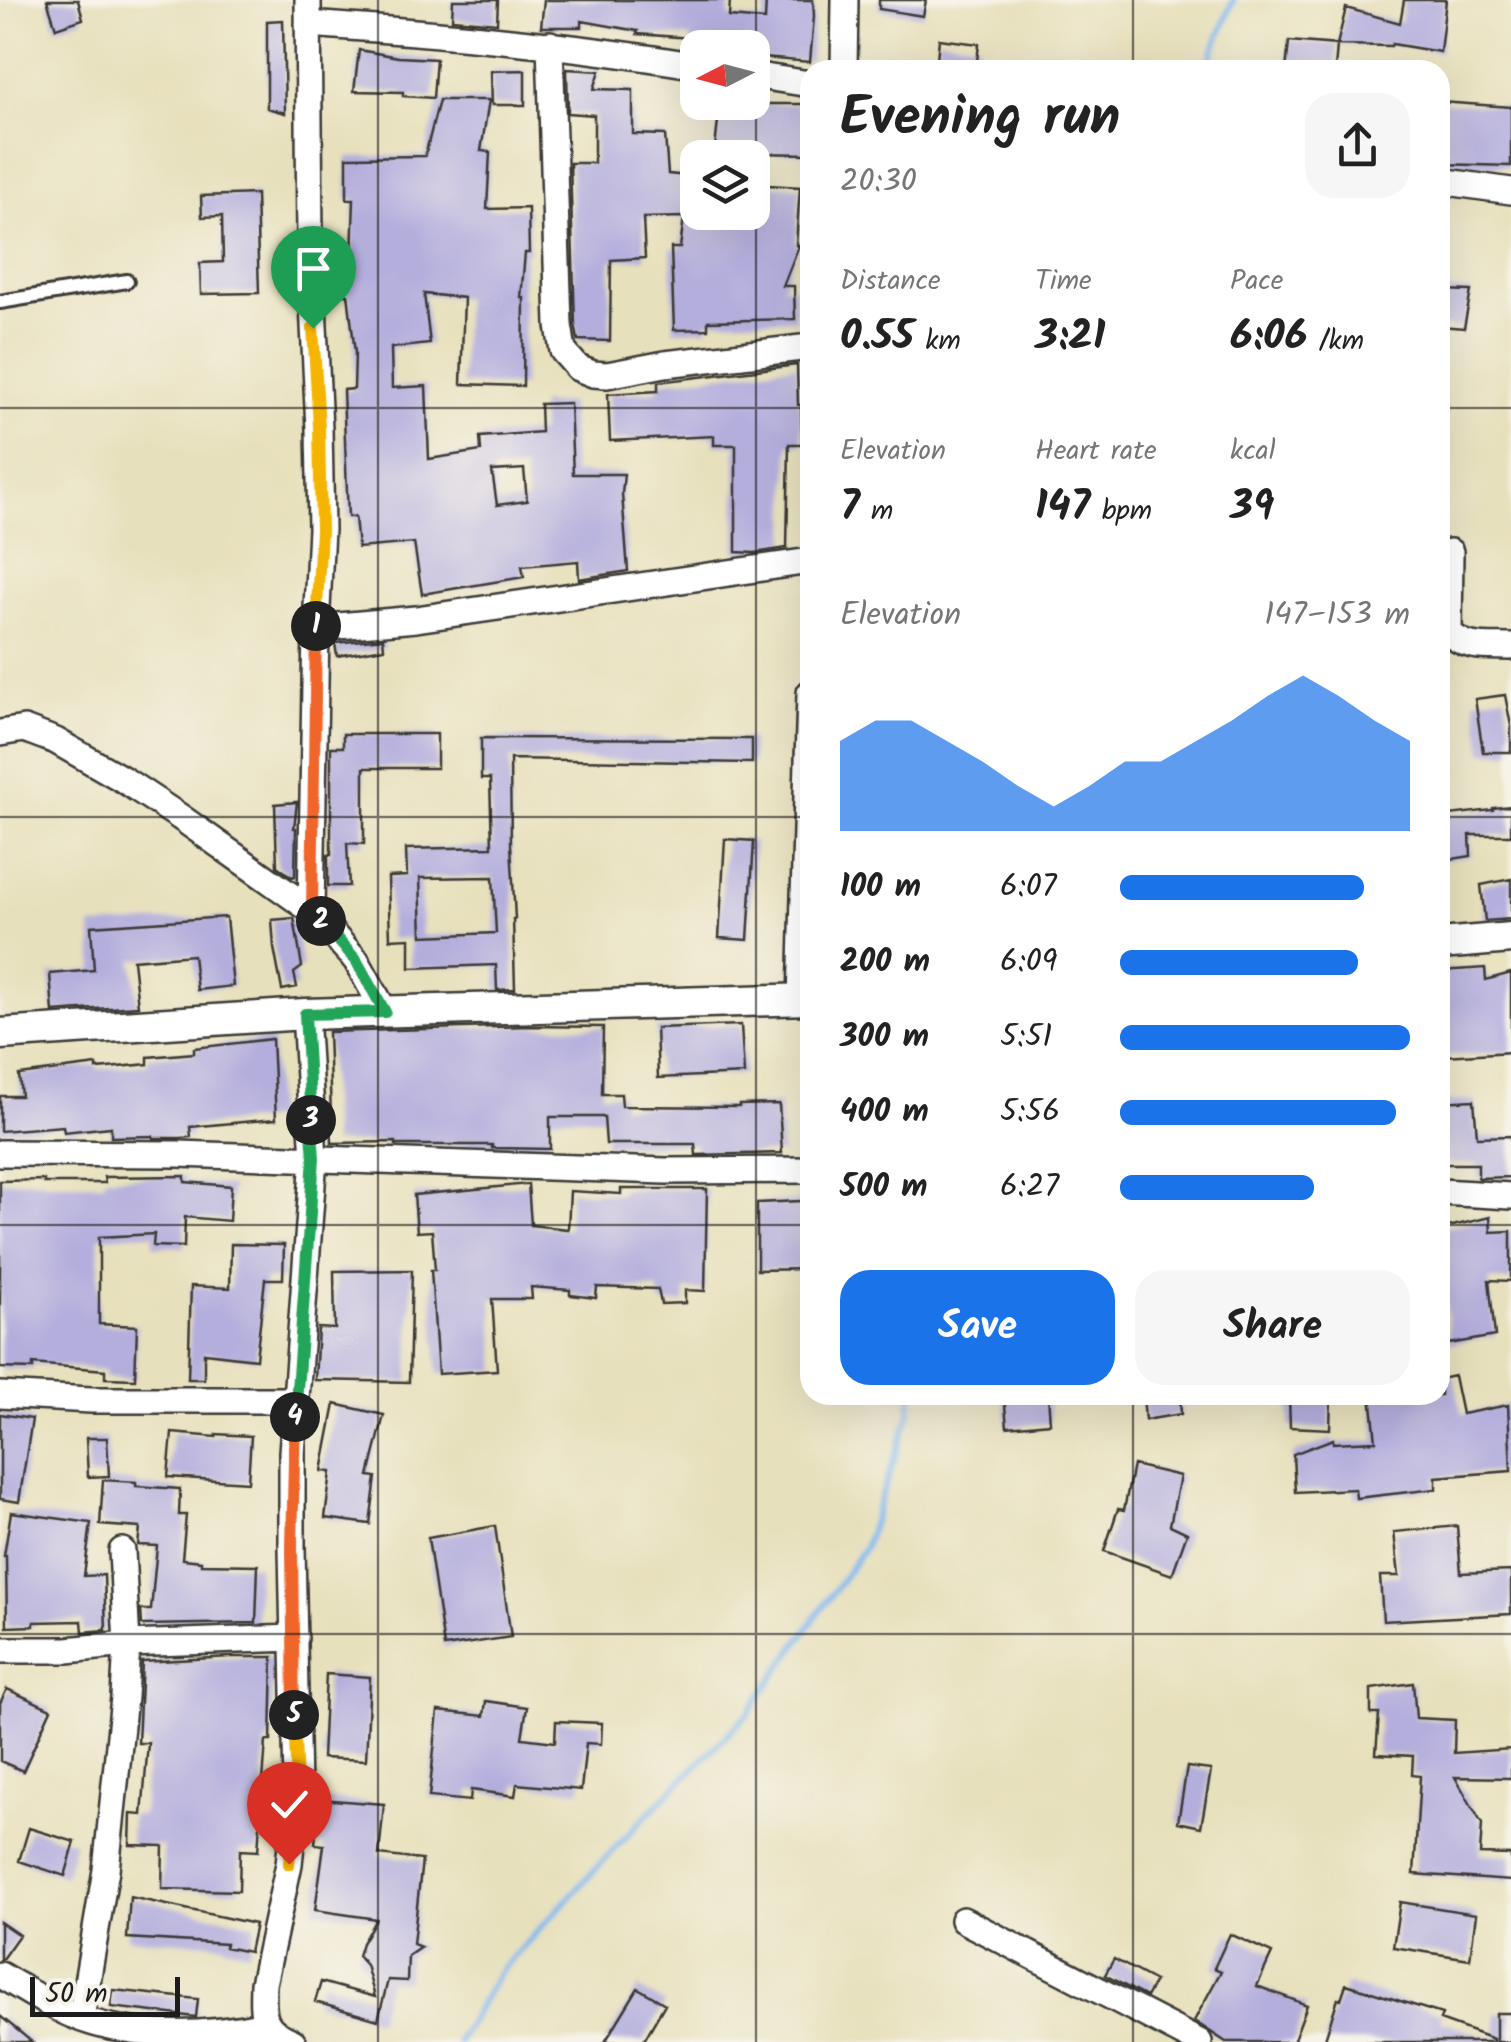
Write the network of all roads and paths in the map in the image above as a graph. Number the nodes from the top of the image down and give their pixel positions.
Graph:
1 (845, 0) edge
2 (308, 12) edge
3 (550, 44) junction
4 (844, 60) edge
5 (680, 63) edge
6 (770, 78) edge
7 (800, 82) edge
8 (1450, 182) edge
9 (1511, 191) edge
10 (127, 280) dead end
11 (0, 302) edge
12 (800, 348) edge
13 (800, 562) edge
14 (316, 628) junction
15 (1450, 634) edge
16 (1511, 648) edge
17 (0, 712) edge
18 (12, 731) edge
19 (312, 910) junction
20 (1511, 938) edge
21 (1450, 943) edge
22 (800, 999) edge
23 (385, 1012) junction
24 (305, 1014) junction
25 (0, 1034) edge
26 (0, 1153) edge
27 (314, 1158) junction
28 (800, 1170) edge
29 (1450, 1193) edge
30 (1511, 1196) edge
31 (0, 1396) edge
32 (296, 1400) junction
33 (122, 1551) dead end
34 (295, 1638) junction
35 (126, 1644) junction
36 (0, 1650) edge
37 (963, 1920) dead end
38 (0, 1975) edge
39 (81, 2018) junction
40 (266, 2024) junction
41 (230, 2036) edge
42 (294, 2042) edge
43 (1199, 2042) edge

1 - 4 street
2 - 3 street
2 - 14 street
3 - 5 street
3 - 12 street
6 - 7 street
8 - 9 street
10 - 11 lane
13 - 14 street
14 - 19 street
15 - 16 street
17 - 18 street
18 - 19 street
19 - 23 street
20 - 21 street
22 - 23 street
23 - 24 street
24 - 25 street
24 - 27 street
26 - 27 street
27 - 28 street
27 - 32 street
29 - 30 street
31 - 32 street
32 - 34 street
33 - 35 street
34 - 35 street
34 - 40 street
35 - 36 street
35 - 39 street
37 - 43 street
38 - 39 street
39 - 41 street
40 - 41 street
40 - 42 street

